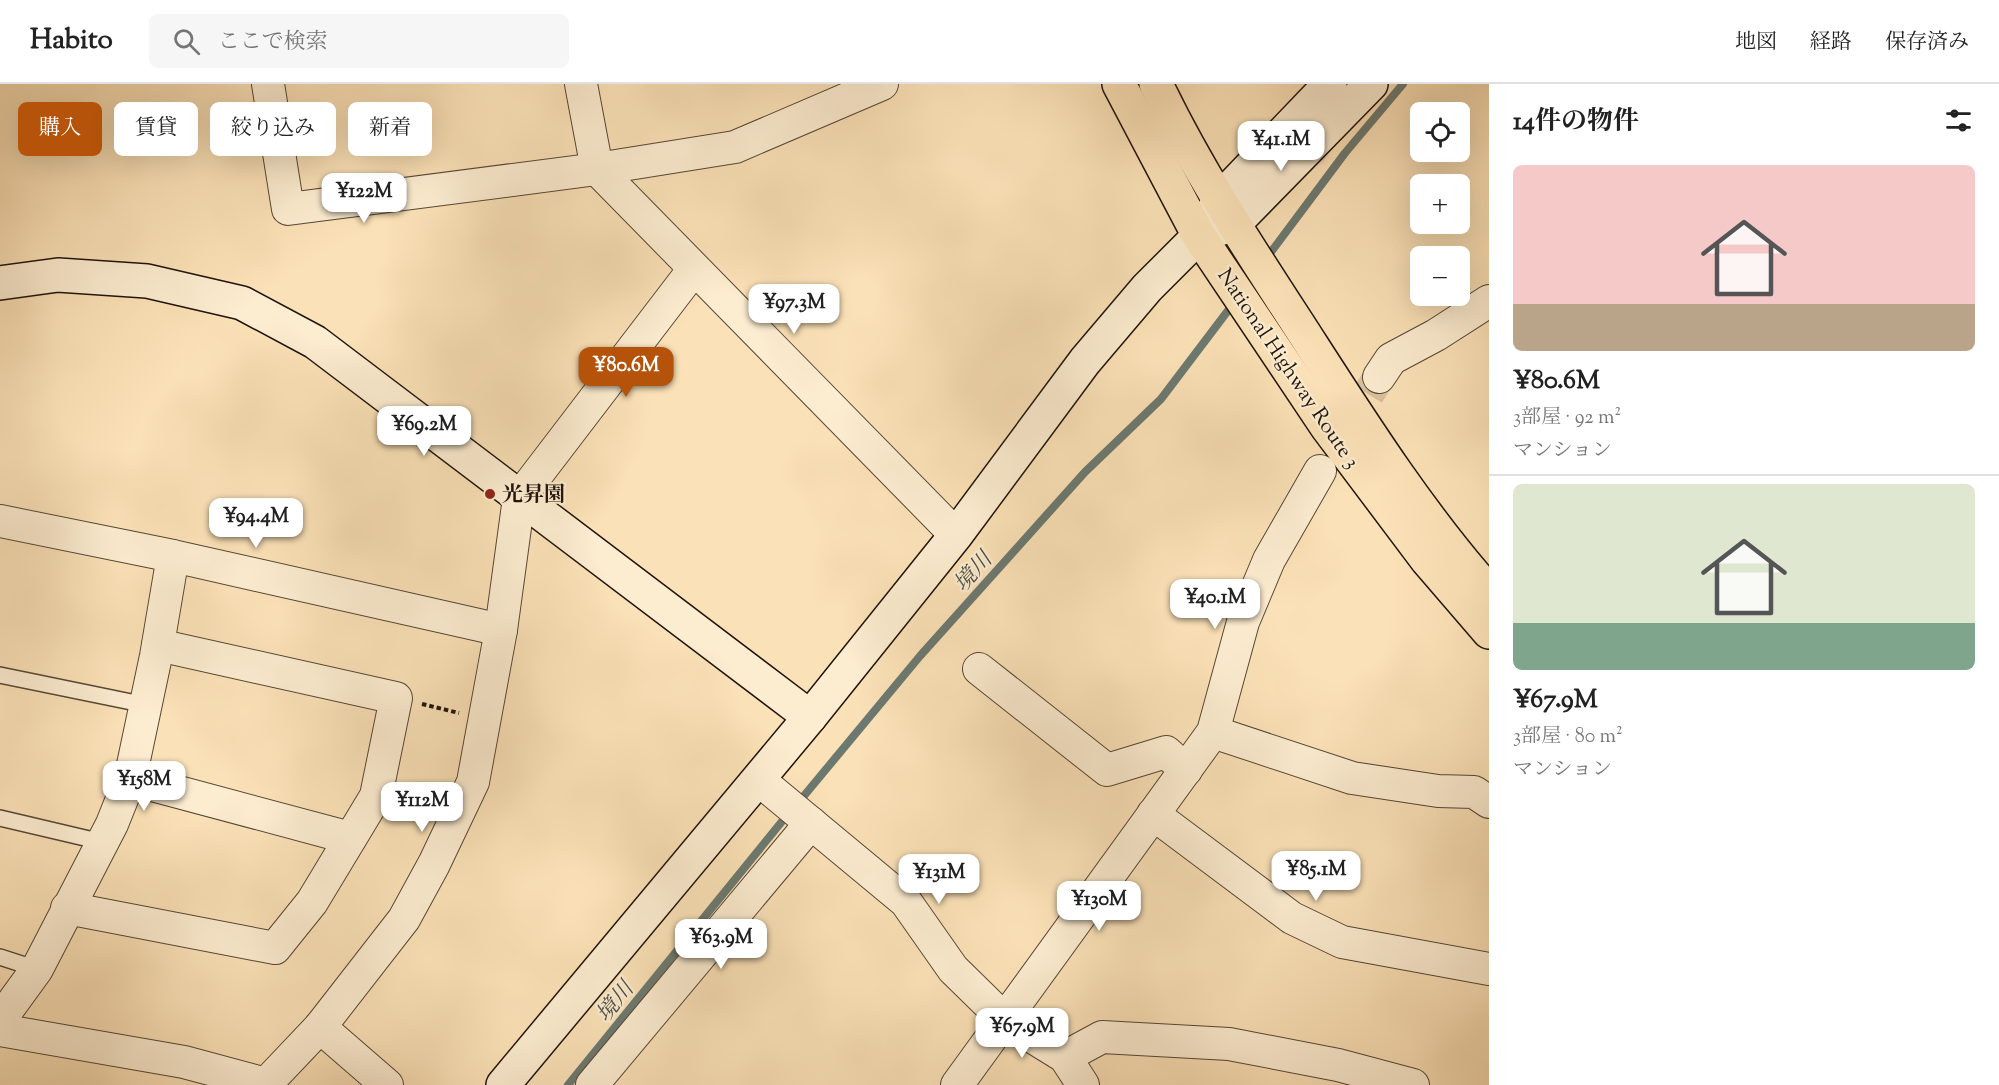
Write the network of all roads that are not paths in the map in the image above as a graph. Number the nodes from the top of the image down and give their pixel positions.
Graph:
1 (268, 84) edge
2 (582, 84) edge
3 (882, 84) edge
4 (1119, 84) edge
5 (1156, 84) edge
6 (1330, 84) edge
7 (1371, 84) edge
8 (597, 170) junction
9 (1227, 212) junction
10 (1199, 236) junction
11 (694, 269) junction
12 (0, 283) edge
13 (1489, 301) edge
14 (1379, 377) tunnel mouth
15 (1320, 471) dead end
16 (519, 498) junction
17 (0, 521) edge
18 (956, 535) junction
19 (173, 556) junction
20 (1489, 592) edge
21 (501, 630) junction
22 (1489, 632) edge
23 (158, 645) junction
24 (979, 669) dead end
25 (0, 675) edge
26 (146, 705) junction
27 (810, 717) junction
28 (1213, 732) junction
29 (1186, 770) junction
30 (130, 779) junction
31 (759, 780) junction
32 (1489, 802) edge
33 (1154, 814) junction
34 (0, 818) edge
35 (811, 824) junction
36 (350, 838) junction
37 (102, 842) junction
38 (67, 908) junction
39 (0, 957) edge
40 (37, 969) junction
41 (1489, 969) edge
42 (0, 1020) edge
43 (1005, 1020) junction
44 (320, 1027) junction
45 (0, 1030) edge
46 (1065, 1057) junction
47 (183, 1062) junction
48 (507, 1083) edge
49 (266, 1084) edge
50 (163, 1085) edge
51 (387, 1085) edge
52 (592, 1085) edge
53 (957, 1085) edge
54 (1083, 1085) edge
55 (1413, 1085) edge

1 - 8 street
2 - 8 street
3 - 8 street
4 - 10 highway, National Highway Route 3
5 - 9 highway, National Highway Route 3
6 - 9 street
7 - 9 street
8 - 11 street
9 - 10 street
9 - 20 highway, National Highway Route 3
10 - 18 street
10 - 22 highway, National Highway Route 3
11 - 16 street
11 - 18 street
12 - 16 street
13 - 14 street
15 - 28 street
16 - 21 street
16 - 27 street
17 - 19 street
18 - 27 street
19 - 21 street
19 - 23 street
21 - 44 street
23 - 26 street
23 - 36 street
24 - 29 street
25 - 26 lane
26 - 30 street
27 - 31 street
28 - 29 street
28 - 32 street
29 - 33 street
30 - 36 street
30 - 37 street
31 - 35 street
31 - 48 street
33 - 41 street
33 - 43 street
34 - 37 lane
35 - 43 street
35 - 52 street
36 - 38 street
37 - 38 street
38 - 40 street
39 - 40 lane
40 - 42 street
43 - 46 street
43 - 53 street
44 - 49 street
44 - 51 street
45 - 47 street
46 - 54 street
46 - 55 street
47 - 49 street
47 - 50 street

